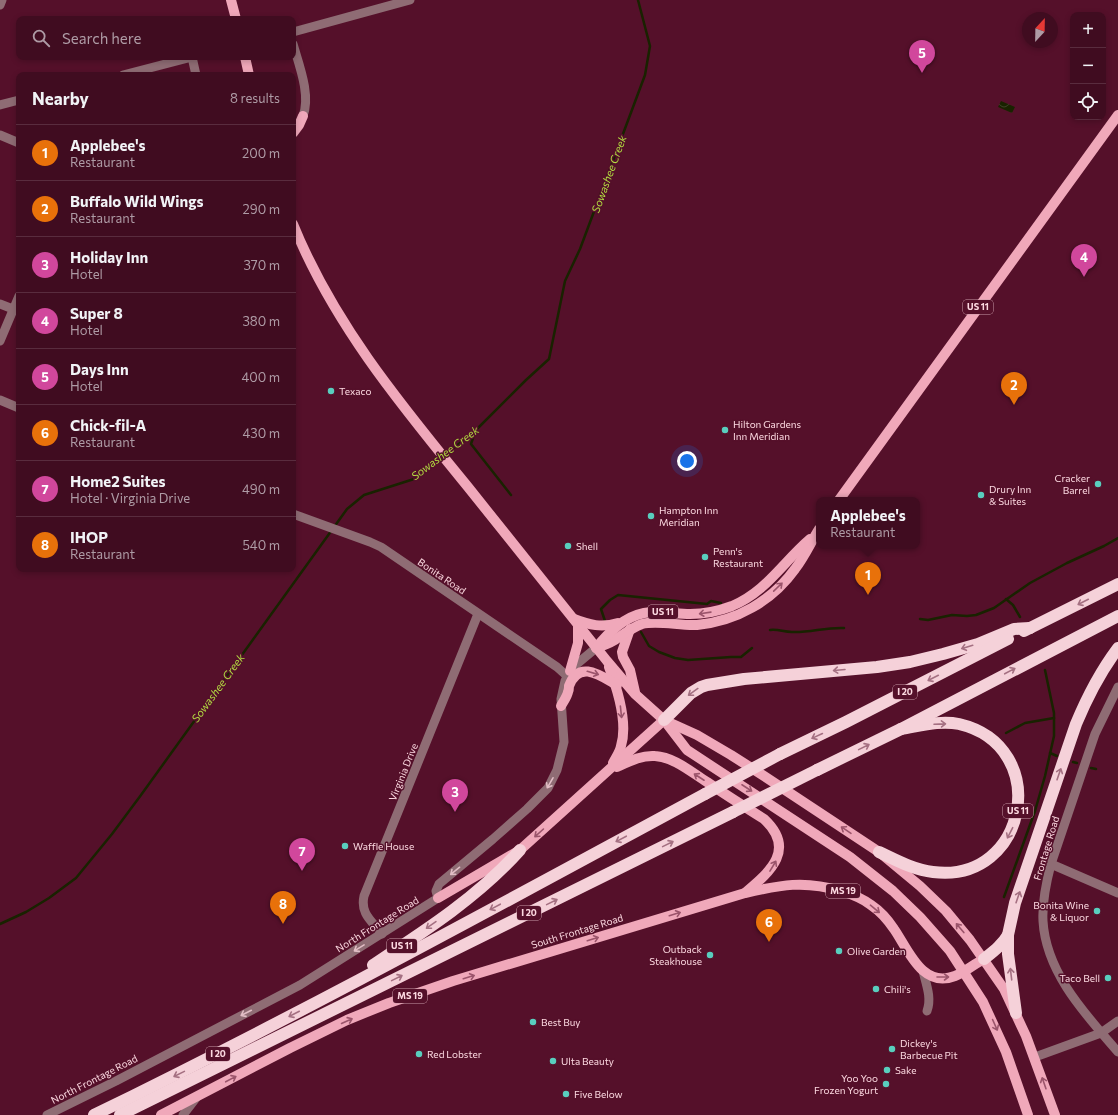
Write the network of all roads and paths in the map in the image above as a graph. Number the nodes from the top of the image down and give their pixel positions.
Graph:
1 (2, 0) edge
2 (231, 0) edge
3 (410, 0) edge
4 (0, 5) edge
5 (235, 16) edge
6 (296, 31) edge
7 (296, 56) edge
8 (182, 60) edge
9 (193, 60) edge
10 (246, 60) edge
11 (164, 65) junction
12 (135, 72) edge
13 (165, 72) edge
14 (195, 72) edge
15 (248, 72) edge
16 (16, 101) edge
17 (0, 105) edge
18 (1118, 115) edge
19 (304, 116) junction
20 (296, 119) edge
21 (296, 129) edge
22 (0, 135) edge
23 (16, 142) edge
24 (296, 231) edge
25 (0, 304) edge
26 (16, 311) edge
27 (0, 341) edge
28 (0, 400) edge
29 (16, 407) edge
30 (841, 497) edge
31 (296, 515) edge
32 (816, 534) edge
33 (816, 535) edge
34 (1118, 584) edge
35 (478, 614) junction
36 (1118, 616) edge
37 (624, 621) junction
38 (576, 622) junction
39 (1030, 628) junction
40 (630, 629) junction
41 (596, 648) junction
42 (1118, 648) edge
43 (607, 661) junction
44 (568, 673) junction
45 (616, 684) junction
46 (1118, 688) edge
47 (635, 694) junction
48 (643, 701) junction
49 (561, 706) junction
50 (664, 720) junction
51 (901, 729) junction
52 (610, 770) junction
53 (520, 850) junction
54 (879, 852) junction
55 (1051, 864) junction
56 (745, 893) junction
57 (1118, 893) edge
58 (438, 898) junction
59 (382, 934) junction
60 (1008, 934) junction
61 (984, 959) junction
62 (923, 971) junction
63 (964, 971) junction
64 (341, 990) junction
65 (927, 1012) dead end
66 (1016, 1013) junction
67 (1118, 1021) edge
68 (1102, 1033) junction
69 (1118, 1052) edge
70 (1035, 1057) junction
71 (196, 1098) junction
72 (47, 1115) edge
73 (94, 1115) edge
74 (120, 1115) edge
75 (161, 1115) edge
76 (183, 1115) edge
77 (1028, 1115) edge
78 (1055, 1115) edge

1 - 4 street
2 - 5 main road
3 - 6 street
7 - 19 street
8 - 11 street
9 - 14 street
10 - 15 main road
11 - 12 street
11 - 13 street
16 - 17 street
18 - 30 main road, US 11
19 - 20 main road
19 - 21 main road
22 - 23 street
24 - 38 main road
25 - 26 street
26 - 27 street
28 - 29 street
31 - 35 street, Bonita Road
32 -> 37 main road, US 11
40 -> 33 main road, US 11
34 -> 39 highway, I 20
35 - 44 street, Bonita Road
35 - 59 street, Virginia Drive
51 -> 36 highway, I 20
37 - 38 main road
37 - 41 main road, US 11
38 - 41 main road
38 - 44 main road
39 -> 50 highway
39 -> 64 highway, I 20, bridge
40 - 41 main road
40 - 47 main road
41 - 43 main road, US 11
41 - 44 street
60 -> 42 highway
43 - 45 main road, US 11
43 - 47 main road
44 - 49 street
45 - 48 main road
49 -> 45 main road
45 -> 52 main road, US 11
46 - 55 street, Frontage Road
47 - 48 main road, US 11
48 - 50 main road, US 11
49 -> 58 street
50 - 52 main road
54 -> 50 main road, US 11
50 -> 63 main road
51 -> 54 highway, US 11
74 -> 51 highway, I 20, bridge
52 -> 53 main road, US 11
56 -> 52 main road
53 - 58 main road
53 -> 64 highway, US 11
61 -> 54 main road
55 - 57 street
55 - 68 street, Frontage Road
56 -> 62 main road, South Frontage Road / MS 19
71 -> 56 main road, South Frontage Road / MS 19
58 - 59 street, North Frontage Road
59 -> 72 street, North Frontage Road
60 - 61 highway
66 -> 60 highway
61 - 63 main road, South Frontage Road
61 - 66 main road
62 -> 63 main road, South Frontage Road / MS 19
62 - 65 street
63 -> 77 main road
64 -> 73 highway, I 20
66 - 70 main road
67 - 68 street
68 - 69 street, Frontage Road
68 - 70 street
78 -> 70 main road
71 - 75 main road, South Frontage Road / MS 19
71 - 76 street

